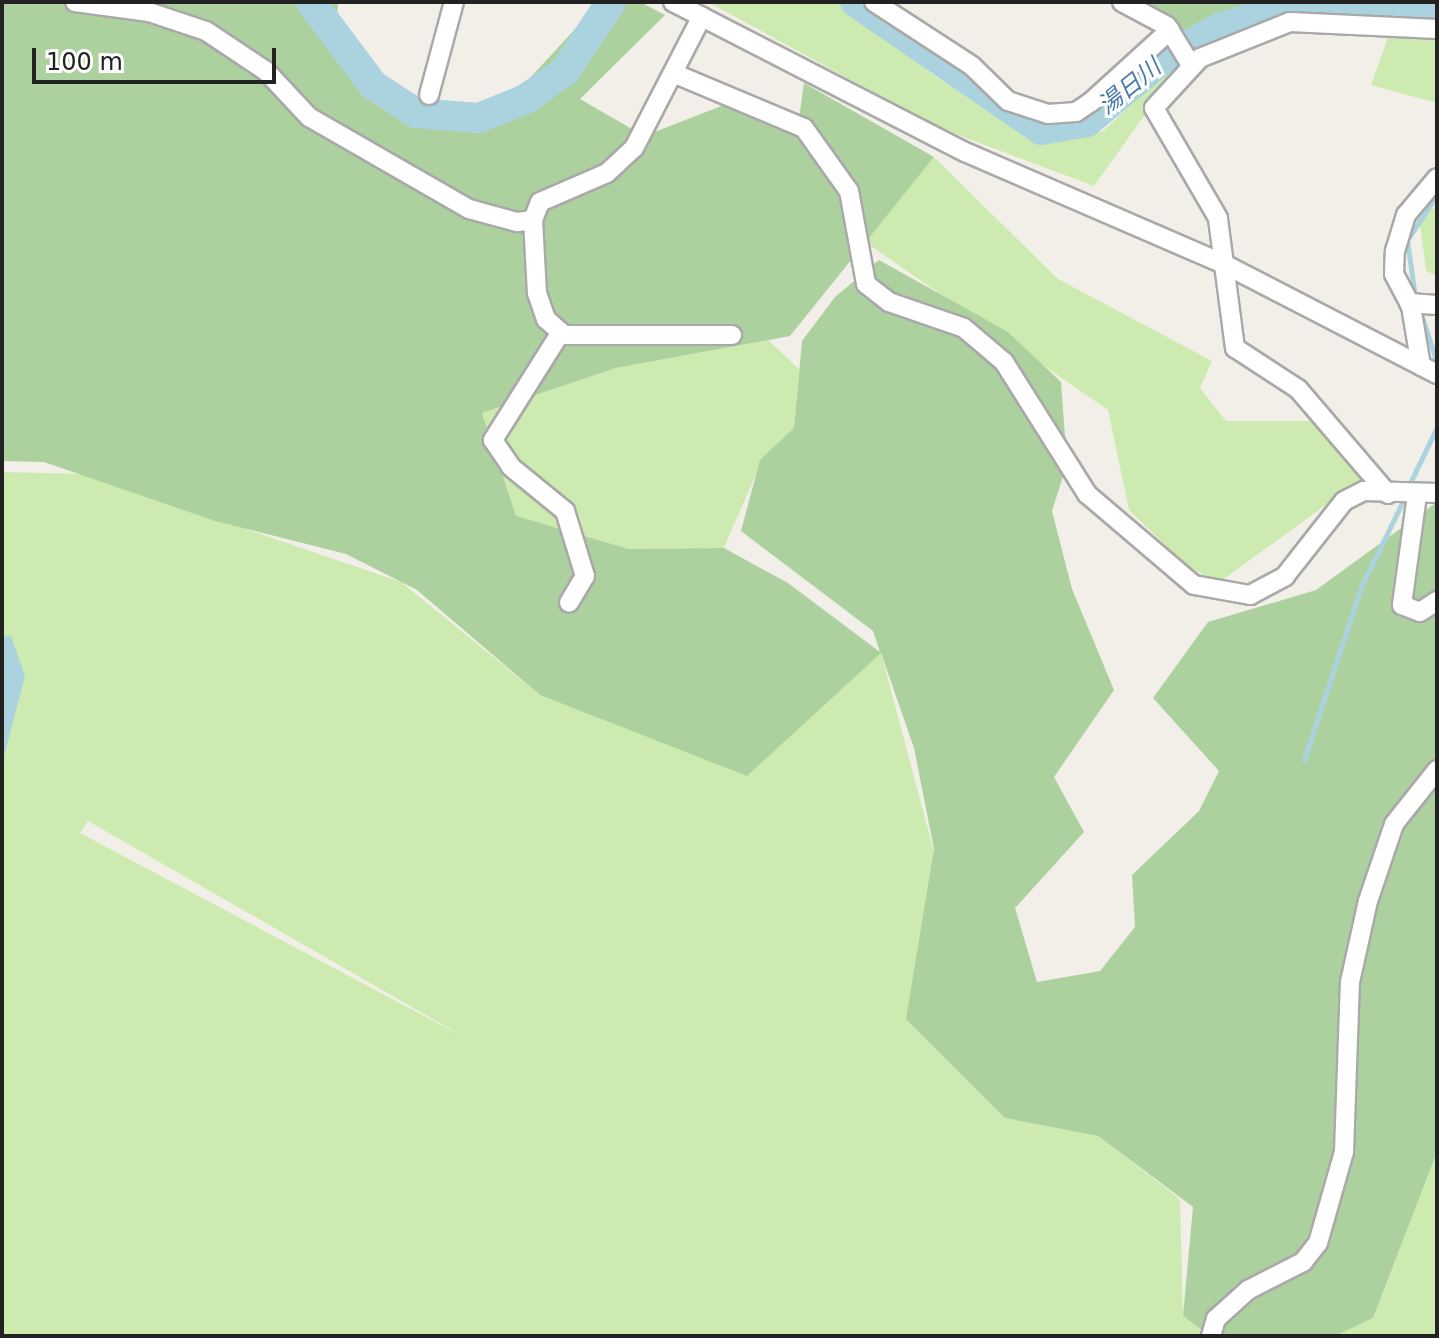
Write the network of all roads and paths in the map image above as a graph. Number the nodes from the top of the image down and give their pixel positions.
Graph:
1 (75, 2) edge
2 (454, 2) edge
3 (874, 2) edge
4 (1122, 2) edge
5 (687, 9) edge
6 (1437, 29) edge
7 (1170, 30) junction
8 (1191, 65) junction
9 (673, 73) junction
10 (429, 95) dead end
11 (1437, 178) edge
12 (533, 220) junction
13 (1222, 263) junction
14 (1409, 303) junction
15 (1437, 305) edge
16 (561, 332) junction
17 (732, 335) dead end
18 (1429, 370) edge
19 (1437, 493) edge
20 (1388, 494) junction
21 (1417, 495) junction
22 (1437, 601) edge
23 (569, 603) dead end
24 (1437, 770) edge
25 (1211, 1336) edge

1 - 12 street
2 - 10 street
3 - 7 street
4 - 7 street
5 - 9 street
5 - 13 street
6 - 8 street
7 - 8 street
8 - 13 street
9 - 12 street
9 - 20 street
11 - 14 street
12 - 16 street
13 - 18 street
13 - 20 street
14 - 15 street
14 - 18 street
16 - 17 street
16 - 23 street
19 - 21 street
20 - 21 street
21 - 22 street
24 - 25 street

